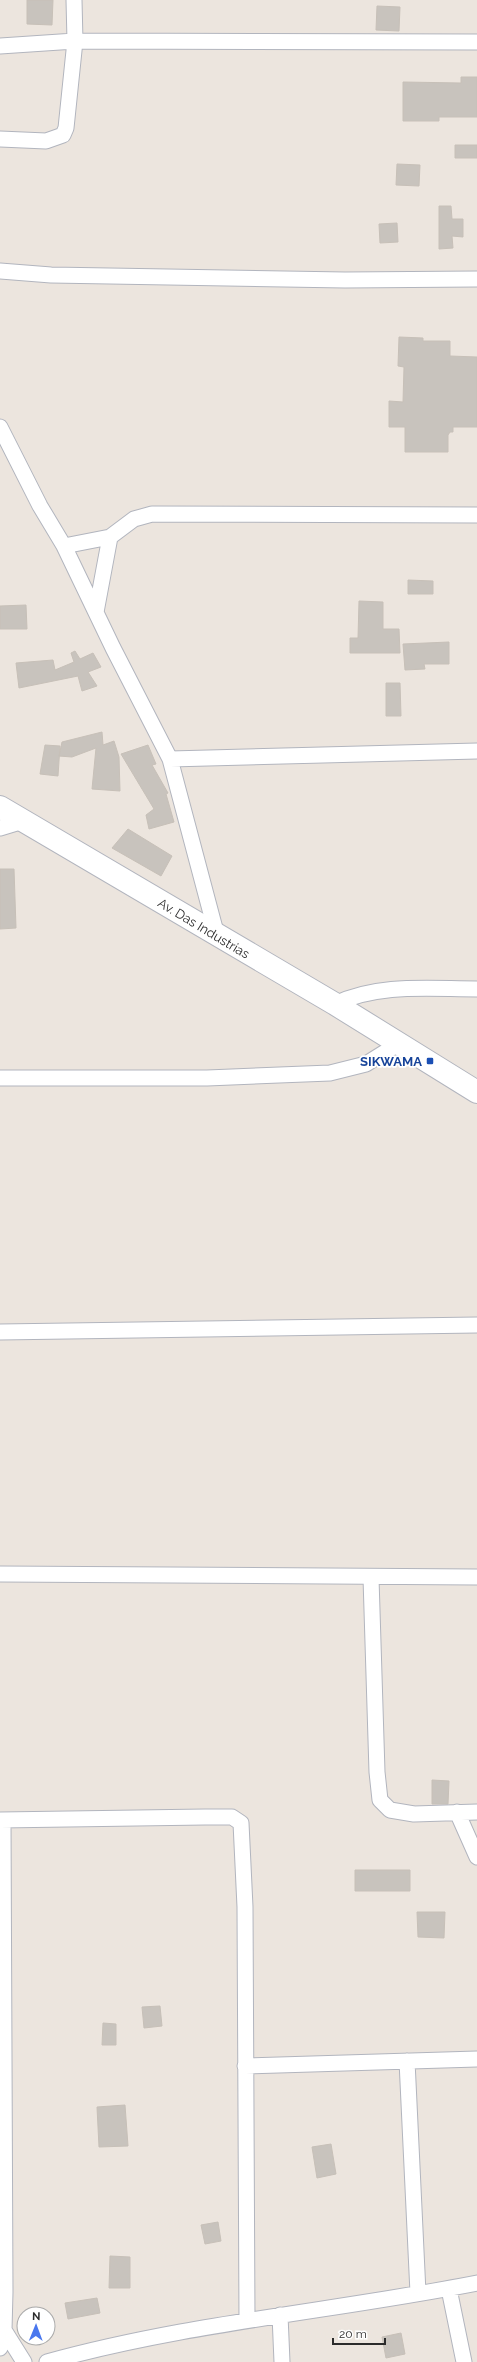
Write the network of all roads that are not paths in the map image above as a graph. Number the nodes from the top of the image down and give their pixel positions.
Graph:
1 (74, 0) edge
2 (75, 42) junction
3 (477, 42) edge
4 (0, 46) edge
5 (0, 139) edge
6 (0, 271) edge
7 (477, 279) edge
8 (2, 435) edge
9 (477, 515) edge
10 (110, 538) junction
11 (64, 546) junction
12 (96, 612) junction
13 (477, 751) edge
14 (170, 759) junction
15 (0, 807) edge
16 (24, 821) junction
17 (0, 828) edge
18 (218, 936) junction
19 (477, 989) edge
20 (335, 1004) junction
21 (403, 1047) junction
22 (0, 1078) edge
23 (477, 1092) edge
24 (477, 1325) edge
25 (0, 1332) edge
26 (0, 1574) edge
27 (371, 1578) junction
28 (477, 1578) edge
29 (457, 1812) junction
30 (477, 1812) edge
31 (2, 1820) edge
32 (477, 1857) edge
33 (477, 2059) edge
34 (407, 2061) junction
35 (245, 2066) junction
36 (477, 2283) edge
37 (448, 2289) junction
38 (418, 2293) junction
39 (280, 2315) junction
40 (246, 2320) junction
41 (4, 2330) junction
42 (0, 2348) edge
43 (76, 2358) edge
44 (24, 2362) edge
45 (47, 2362) edge
46 (282, 2362) edge
47 (464, 2362) edge

1 - 2 street
2 - 3 street
2 - 4 street
2 - 5 street
6 - 7 street
8 - 11 street
9 - 10 street
10 - 11 street
10 - 12 street
11 - 12 street
12 - 14 street
13 - 14 street
14 - 18 street
15 - 16 main road, Av. Das Industrias
16 - 17 street
16 - 18 main road, Av. Das Industrias
18 - 20 main road, Av. Das Industrias
19 - 20 street
20 - 21 main road, Av. Das Industrias
21 - 22 street
21 - 23 main road, Av. Das Industrias
24 - 25 street
26 - 27 street
27 - 28 street
27 - 29 street
29 - 30 street
29 - 32 street
31 - 35 street
31 - 41 street
33 - 34 street
34 - 35 street
34 - 38 street
35 - 40 street
36 - 37 street
37 - 38 street
37 - 47 street
38 - 39 street
39 - 40 street
39 - 46 street
40 - 43 street
41 - 42 street
41 - 44 street
43 - 45 street

